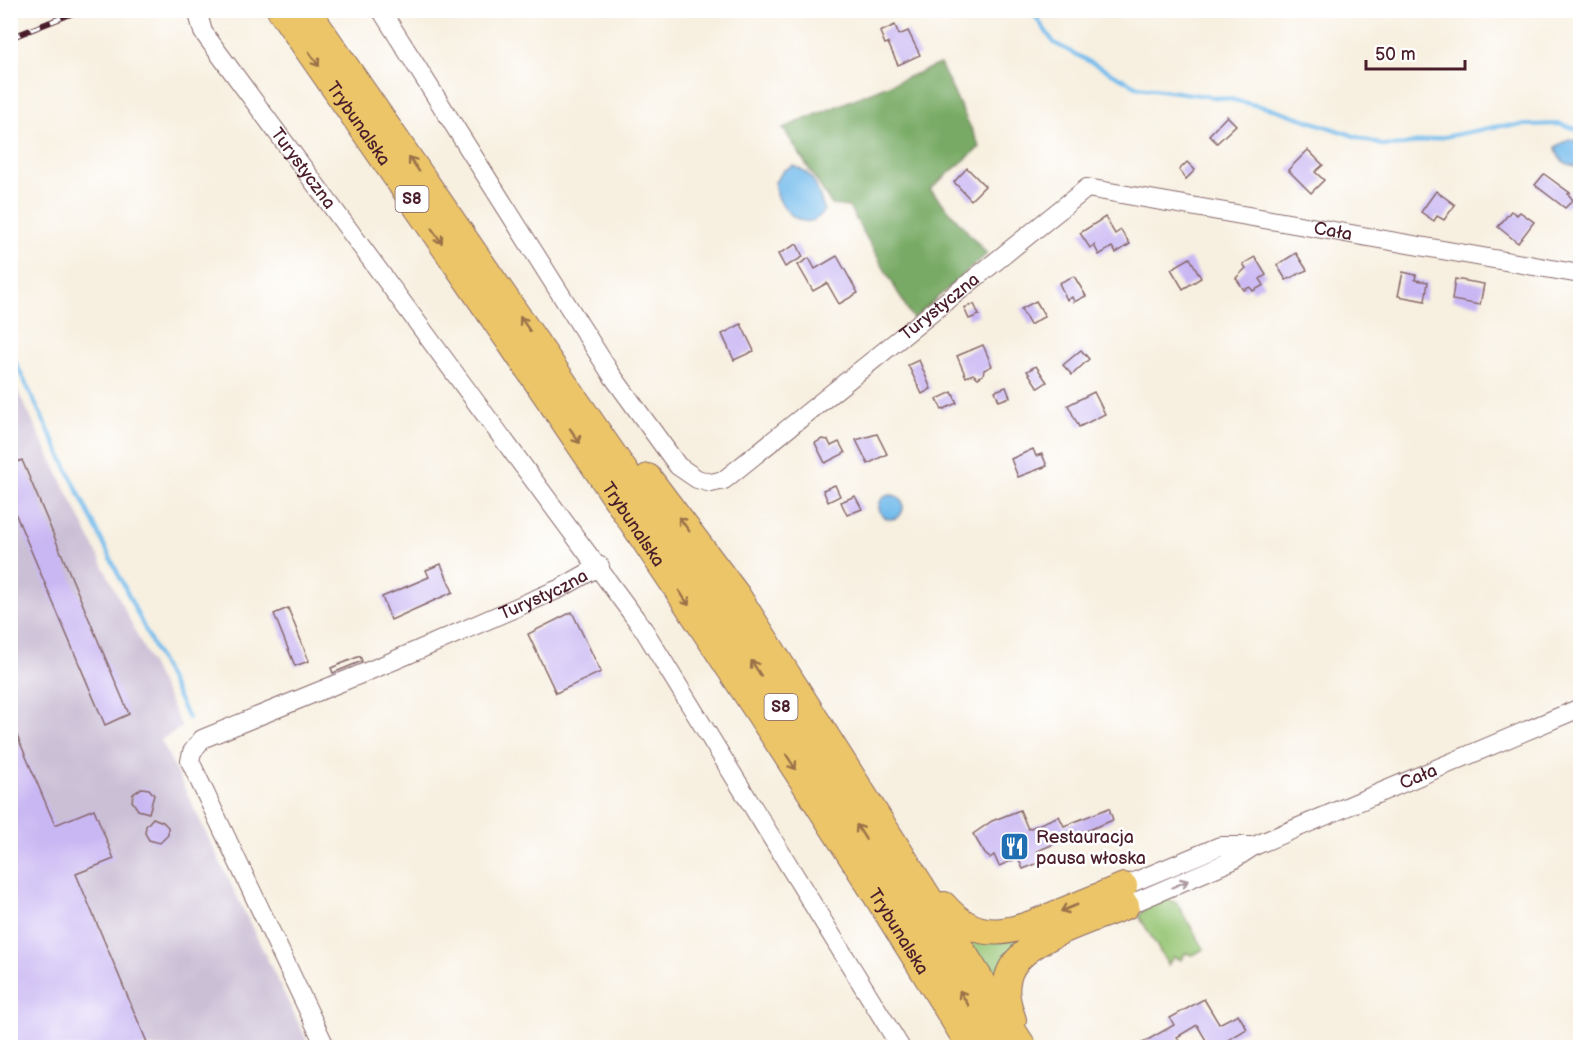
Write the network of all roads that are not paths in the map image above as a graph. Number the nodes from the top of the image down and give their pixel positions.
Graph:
1 (197, 10) edge
2 (280, 10) edge
3 (307, 10) edge
4 (381, 10) edge
5 (1087, 188) joint
6 (1581, 274) edge
7 (558, 372) junction
8 (600, 566) junction
9 (1581, 708) edge
10 (924, 886) junction
11 (1125, 896) junction
12 (1022, 1044) edge
13 (326, 1047) edge
14 (901, 1047) edge
15 (971, 1047) edge
16 (995, 1047) edge

1 - 8 street, Turystyczna
2 -> 15 highway, Trybunalska / S8
7 -> 3 highway, Trybunalska / S8
4 - 5 street, Turystyczna
5 - 6 street, Cała
10 -> 7 highway
16 -> 7 highway, Trybunalska / S8
8 - 13 street, Turystyczna
8 - 14 street
9 - 11 street, Cała
11 -> 10 highway
10 - 12 highway
11 - 12 highway

